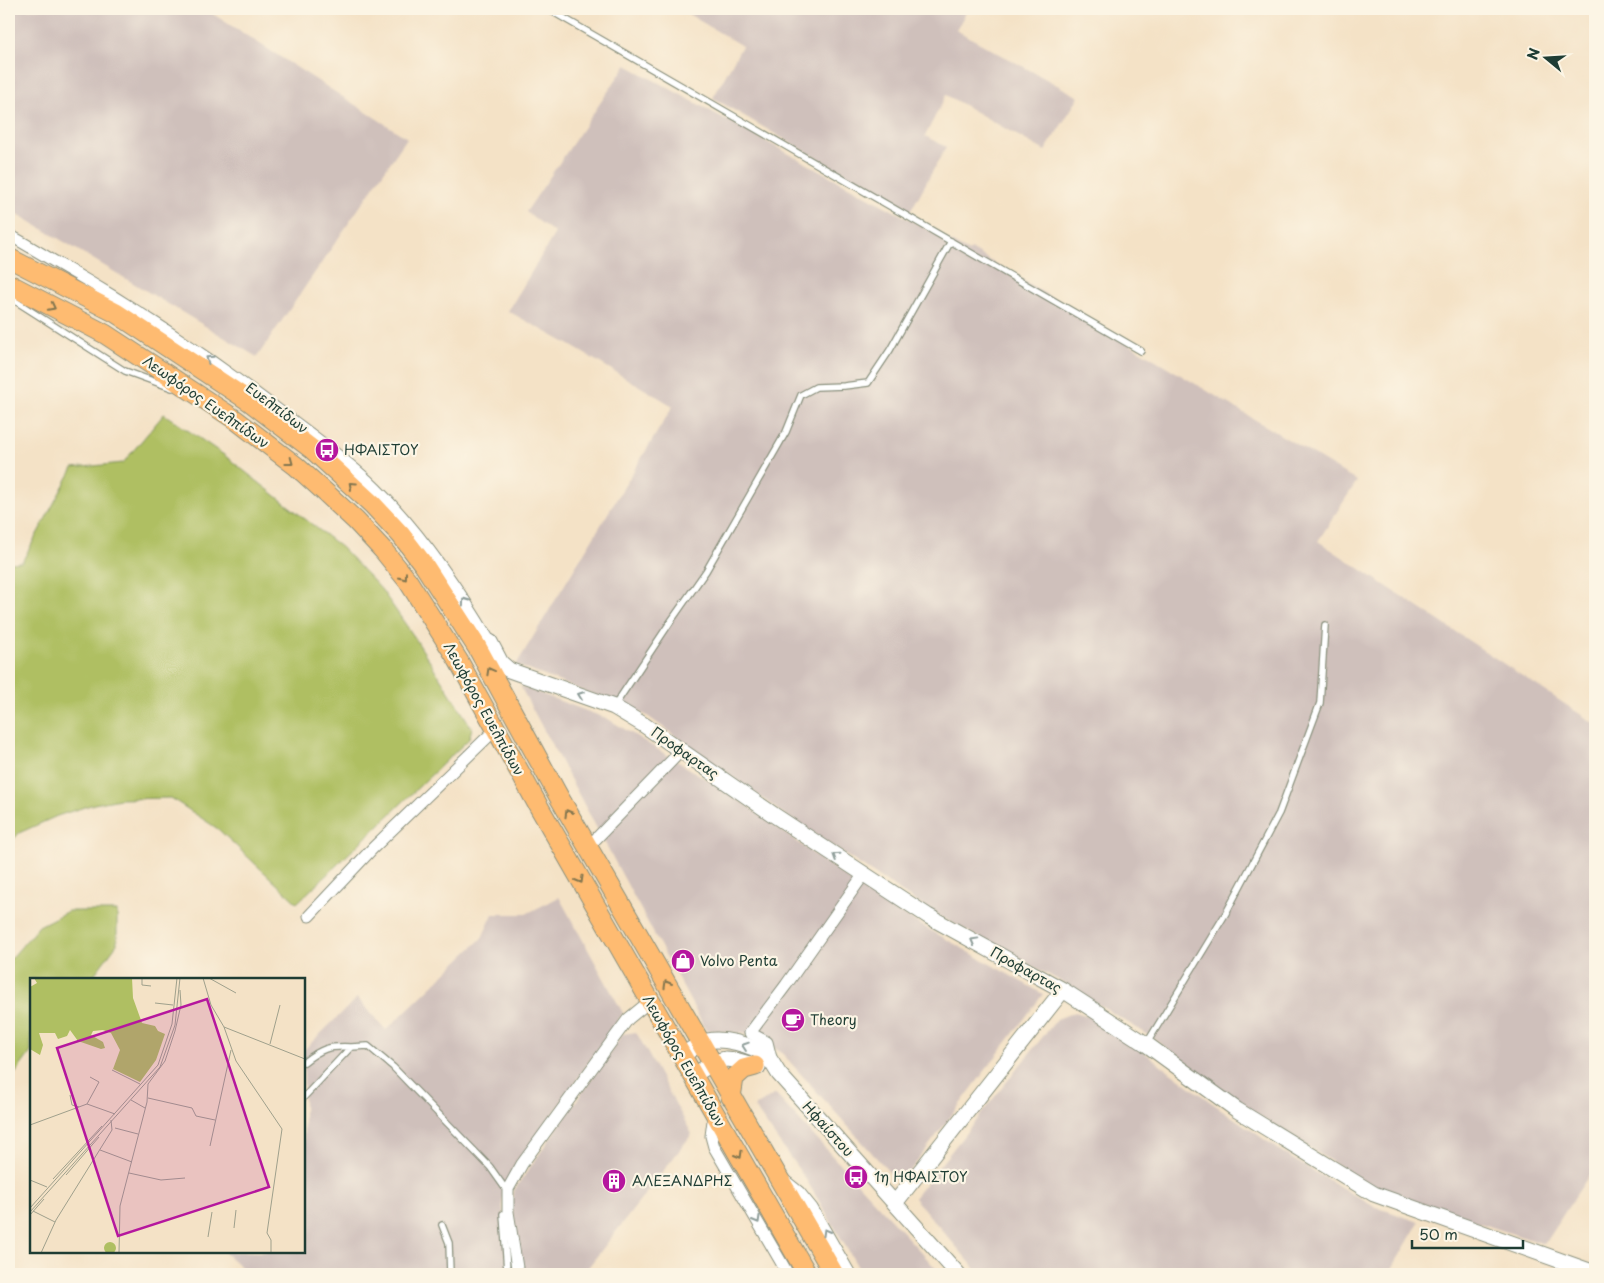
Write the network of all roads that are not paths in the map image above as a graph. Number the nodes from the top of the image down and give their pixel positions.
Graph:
1 (548, 9) edge
2 (9, 235) edge
3 (951, 241) junction
4 (9, 258) edge
5 (9, 284) edge
6 (9, 297) edge
7 (1141, 351) dead end
8 (225, 377) junction
9 (207, 400) junction
10 (1325, 625) dead end
11 (483, 645) junction
12 (614, 707) junction
13 (496, 729) junction
14 (681, 751) junction
15 (588, 847) junction
16 (864, 874) junction
17 (309, 916) dead end
18 (1063, 990) junction
19 (650, 1001) junction
20 (701, 1044) junction
21 (1146, 1044) junction
22 (351, 1047) junction
23 (682, 1056) junction
24 (305, 1061) edge
25 (712, 1064) junction
26 (769, 1067) junction
27 (693, 1076) junction
28 (305, 1096) edge
29 (731, 1098) junction
30 (714, 1113) junction
31 (776, 1174) junction
32 (508, 1189) junction
33 (895, 1203) junction
34 (442, 1224) dead end
35 (1595, 1273) edge
36 (450, 1274) edge
37 (504, 1274) edge
38 (518, 1274) edge
39 (788, 1274) edge
40 (807, 1274) edge
41 (834, 1274) edge
42 (850, 1274) edge
43 (958, 1274) edge

1 - 3 lane
8 -> 2 street
3 - 7 lane
3 - 12 lane
4 - 8 main road, Λεωφόρος Ευελπίδων
5 -> 9 main road, Λεωφόρος Ευελπίδων
6 - 9 lane
11 -> 8 main road, Λεωφόρος Ευελπίδων
9 -> 13 main road, Λεωφόρος Ευελπίδων
10 - 21 lane
12 -> 11 street, Προφαρτας
15 -> 11 main road, Λεωφόρος Ευελπίδων
12 - 14 street, Προφαρτας
13 - 17 street
13 -> 19 main road, Λεωφόρος Ευελπίδων
14 - 15 street
16 -> 14 street, Προφαρτας
20 -> 15 main road, Λεωφόρος Ευελπίδων
18 -> 16 street, Προφαρτας
16 - 26 street
18 - 21 street, Προφαρτας
18 - 33 street
19 - 23 main road, Λεωφόρος Ευελπίδων
19 - 32 street
20 - 23 street, Ηφαίστου
20 - 25 main road, Λεωφόρος Ευελπίδων
26 -> 20 street, Ηφαίστου
21 - 35 street, Προφαρτας
22 - 24 lane
22 - 28 lane
22 - 32 lane
23 - 27 main road, Λεωφόρος Ευελπίδων
25 - 26 street
25 - 27 street
25 - 29 main road, Λεωφόρος Ευελπίδων
26 - 29 main road
26 - 33 street, Ηφαίστου
27 - 30 main road, Λεωφόρος Ευελπίδων
29 - 31 main road, Λεωφόρος Ευελπίδων
30 -> 39 street
30 -> 40 main road, Λεωφόρος Ευελπίδων
31 - 41 main road, Λεωφόρος Ευελπίδων
42 -> 31 street
32 - 37 lane
32 - 38 street
33 - 43 street, Ηφαίστου
34 - 36 lane

